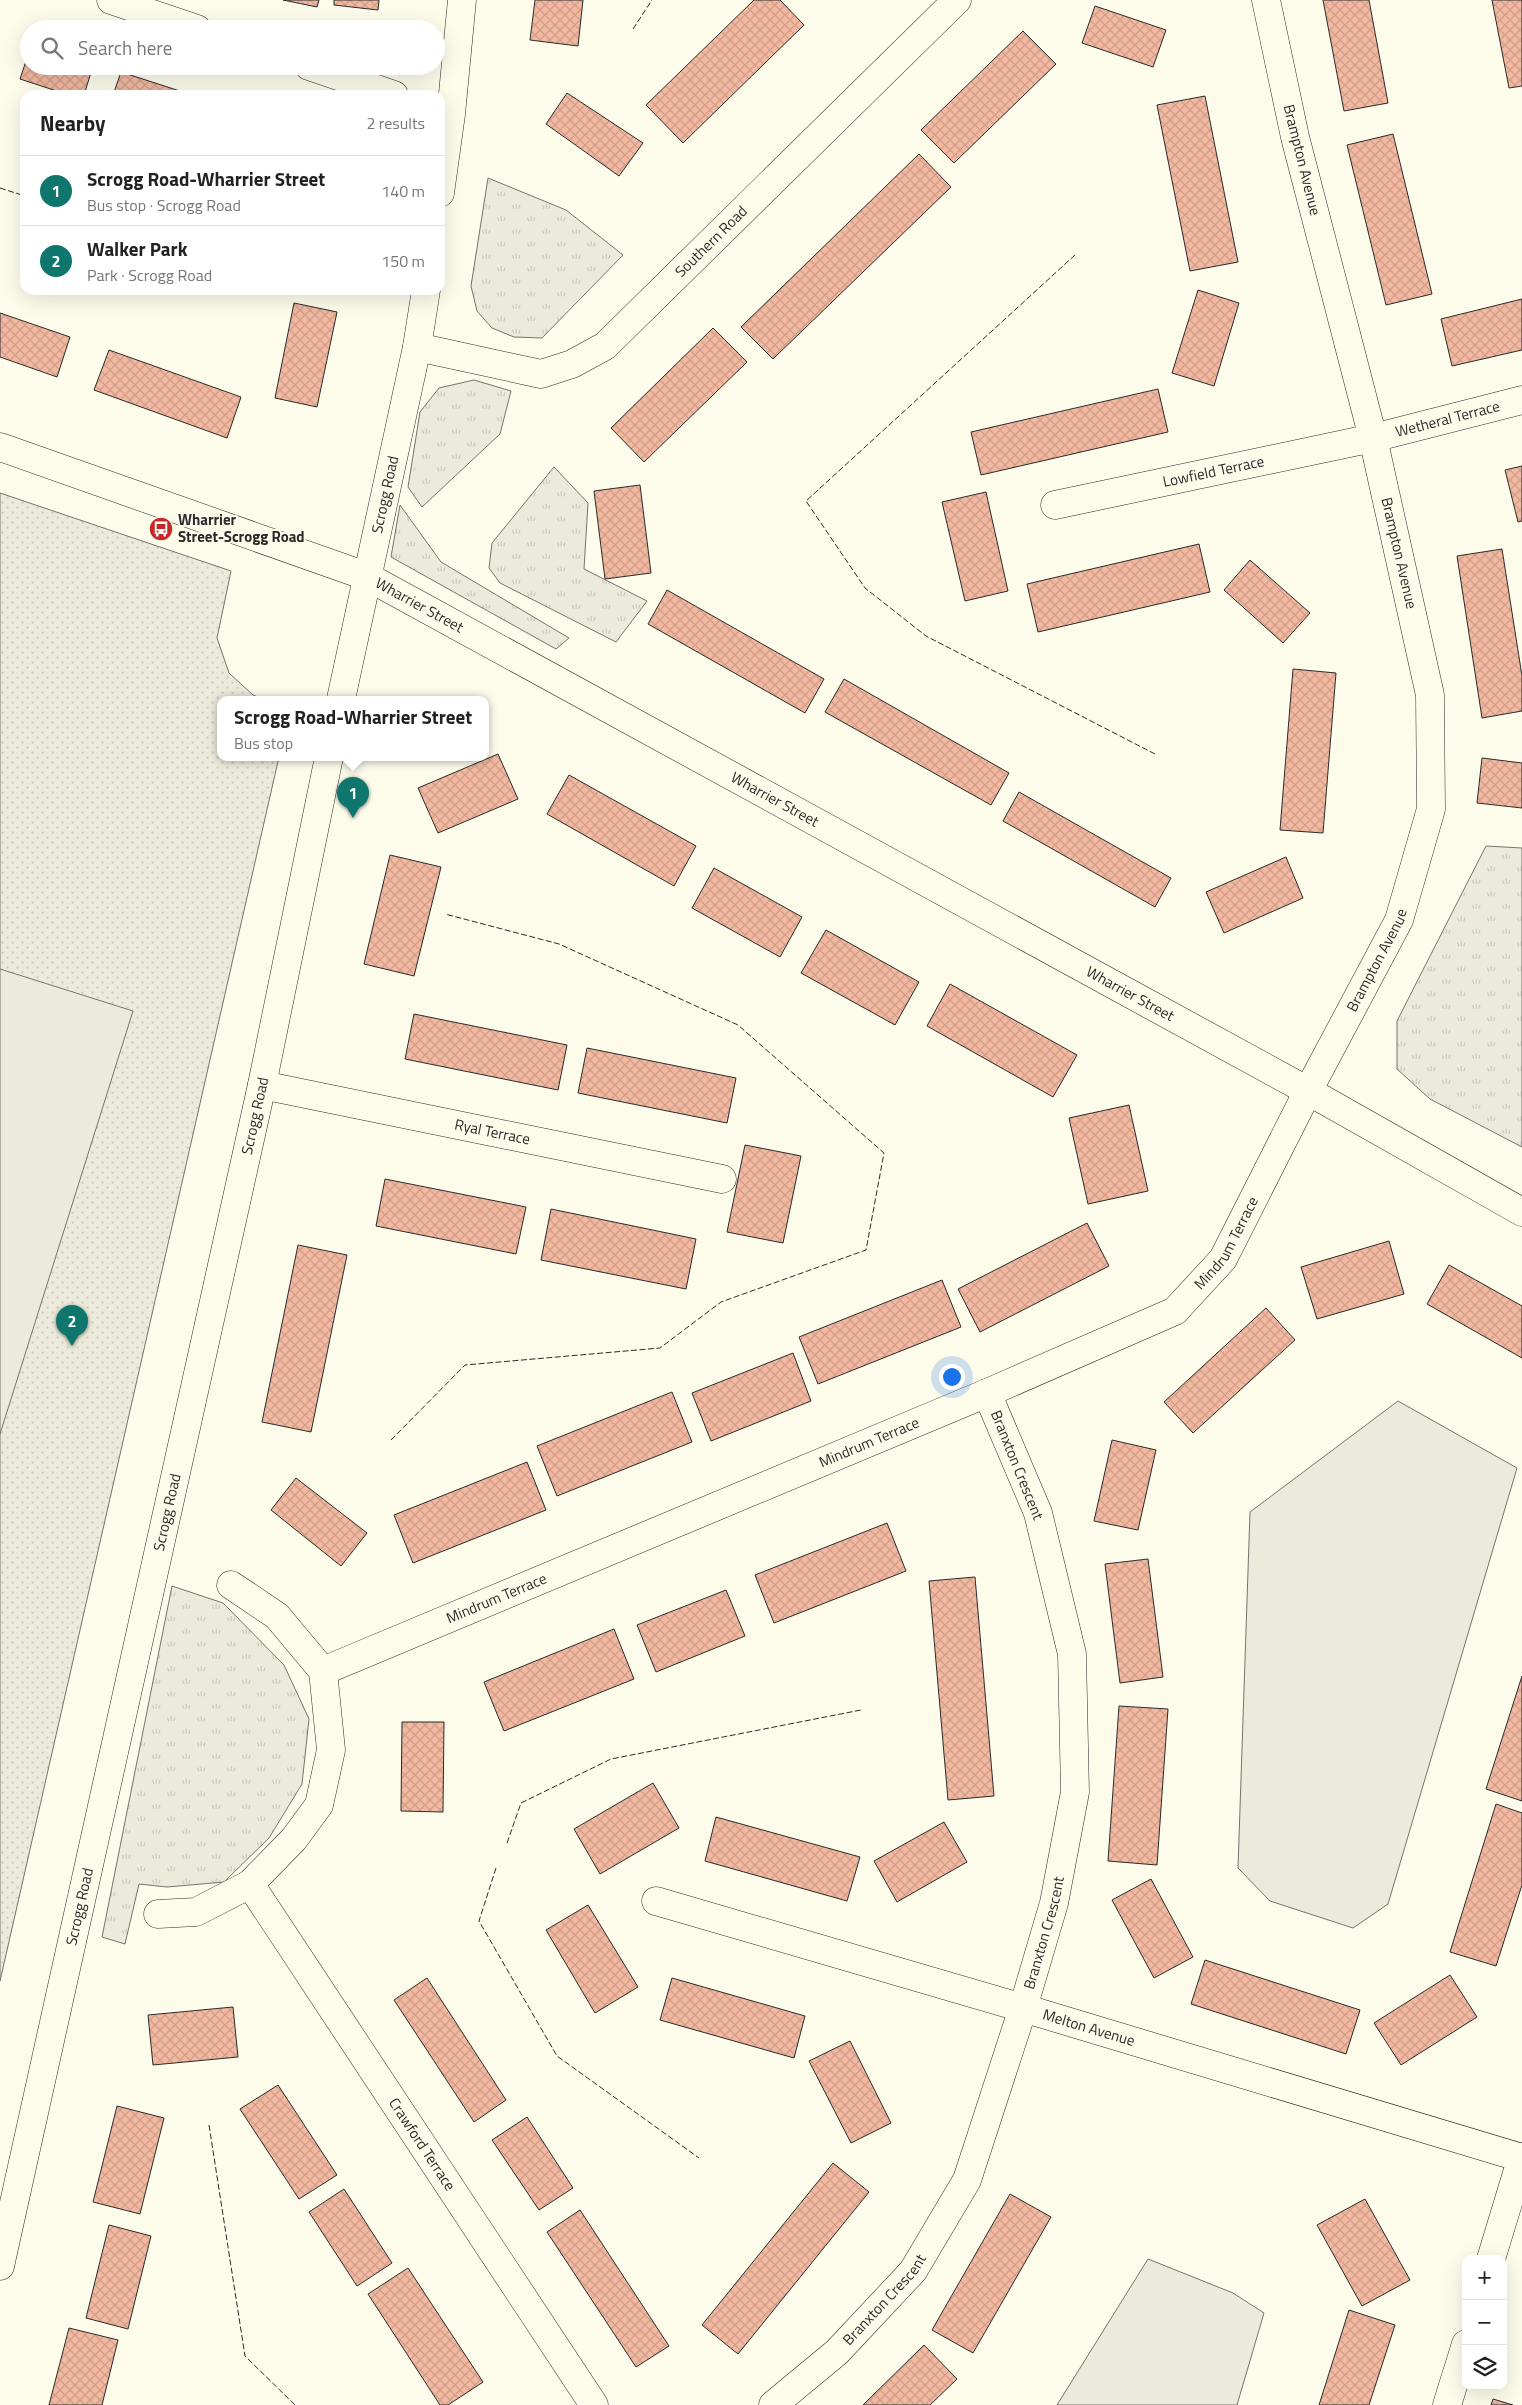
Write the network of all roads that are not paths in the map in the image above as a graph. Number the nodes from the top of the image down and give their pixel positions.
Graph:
1 (111, 0) edge
2 (462, 0) edge
3 (958, 0) edge
4 (1266, 0) edge
5 (170, 20) edge
6 (335, 75) edge
7 (379, 90) edge
8 (446, 112) edge
9 (445, 126) edge
10 (425, 295) edge
11 (417, 347) junction
12 (1522, 400) edge
13 (1373, 438) junction
14 (0, 447) edge
15 (1056, 505) dead end
16 (366, 576) junction
17 (342, 696) edge
18 (328, 761) edge
19 (262, 1085) junction
20 (1308, 1091) junction
21 (722, 1179) dead end
22 (1522, 1212) edge
23 (987, 1393) junction
24 (230, 1585) dead end
25 (323, 1671) junction
26 (250, 1884) junction
27 (656, 1902) dead end
28 (158, 1914) dead end
29 (1023, 2008) junction
30 (1522, 2157) edge
31 (1492, 2255) edge
32 (0, 2266) edge
33 (1466, 2345) edge
34 (594, 2405) edge
35 (773, 2405) edge
36 (1447, 2405) edge

1 - 5 street
2 - 8 street
3 - 11 street, Southern Road
4 - 13 street, Brampton Avenue
6 - 7 street
8 - 9 street
10 - 11 street, Scrogg Road
11 - 16 street, Scrogg Road
12 - 13 street, Wetheral Terrace
13 - 15 street, Lowfield Terrace
13 - 20 street, Brampton Avenue
14 - 16 street, Wharrier Street
16 - 17 street, Scrogg Road
16 - 20 street, Wharrier Street
18 - 19 street, Scrogg Road
19 - 21 street, Ryal Terrace
19 - 32 street, Scrogg Road
20 - 22 street, Wharrier Street
20 - 23 street, Mindrum Terrace
23 - 25 street, Mindrum Terrace
23 - 29 street, Branxton Crescent
24 - 25 street
25 - 26 street
26 - 28 street
26 - 34 street, Crawford Terrace
27 - 29 street, Melton Avenue
29 - 30 street, Melton Avenue
29 - 35 street, Branxton Crescent
30 - 31 street
33 - 36 street

